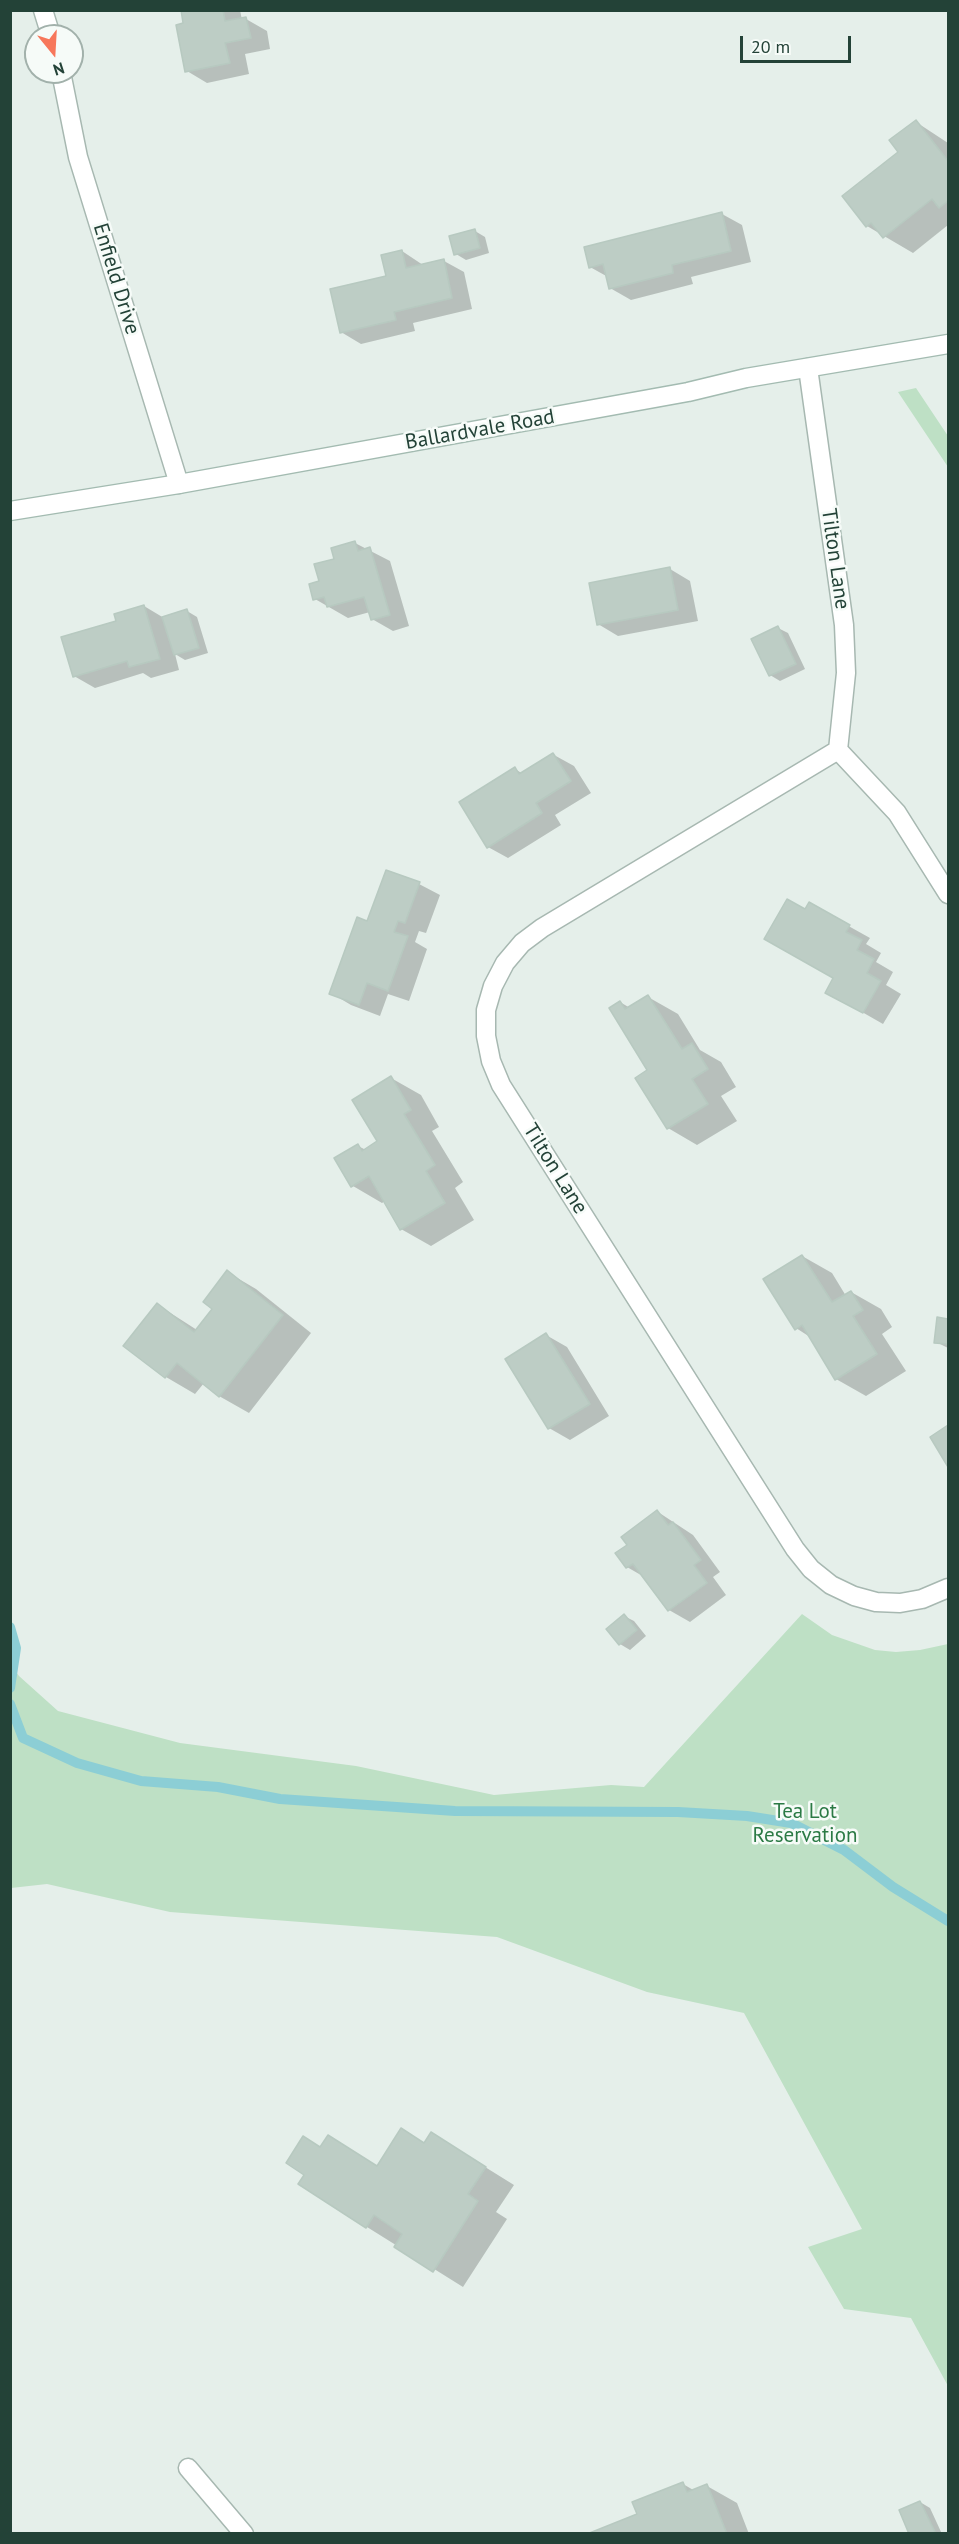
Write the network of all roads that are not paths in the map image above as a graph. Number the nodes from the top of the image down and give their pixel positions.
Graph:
1 (63, 84) edge
2 (948, 344) edge
3 (808, 368) junction
4 (179, 484) junction
5 (10, 511) edge
6 (838, 750) junction
7 (948, 894) edge
8 (948, 1588) edge
9 (188, 2469) dead end
10 (244, 2534) edge

1 - 4 street, Enfield Drive
2 - 3 street, Ballardvale Road
3 - 4 street, Ballardvale Road
3 - 6 street, Tilton Lane
4 - 5 street, Ballardvale Road
6 - 7 street
6 - 8 street, Tilton Lane
9 - 10 street

